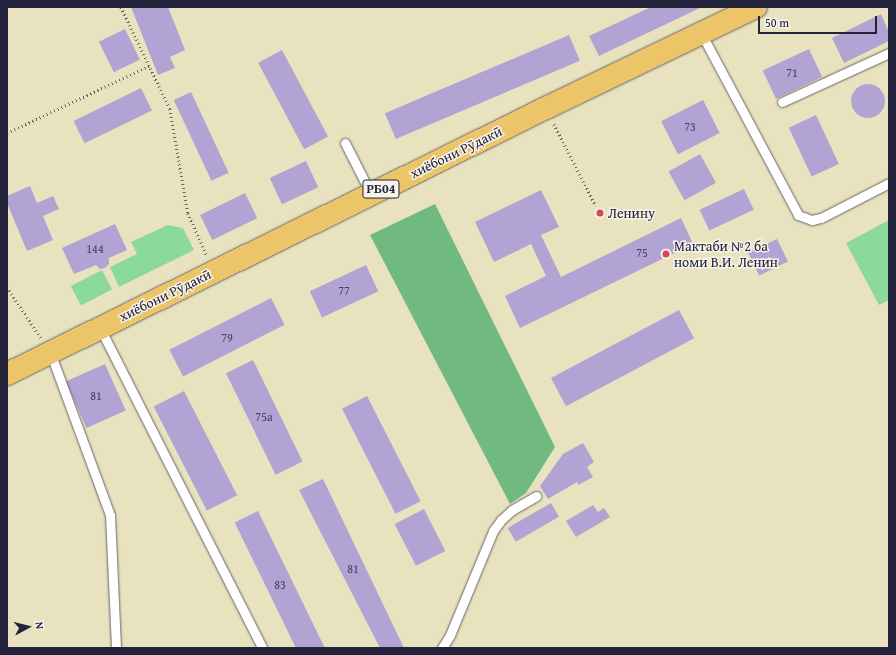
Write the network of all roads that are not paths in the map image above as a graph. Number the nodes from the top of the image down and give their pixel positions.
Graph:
1 (756, 7) edge
2 (701, 33) junction
3 (889, 53) edge
4 (782, 102) dead end
5 (345, 143) dead end
6 (889, 184) edge
7 (371, 194) junction
8 (100, 327) junction
9 (50, 352) junction
10 (7, 374) edge
11 (536, 496) dead end
12 (116, 648) edge
13 (262, 648) edge
14 (442, 648) edge

1 - 2 main road, хиёбони Рӯдакӣ / РБ04
2 - 6 lane
2 - 7 main road, хиёбони Рӯдакӣ / РБ04
3 - 4 lane
5 - 7 lane
7 - 8 main road, хиёбони Рӯдакӣ / РБ04
8 - 9 main road, хиёбони Рӯдакӣ / РБ04
8 - 13 lane
9 - 10 main road, хиёбони Рӯдакӣ / РБ04
9 - 12 lane
11 - 14 lane

